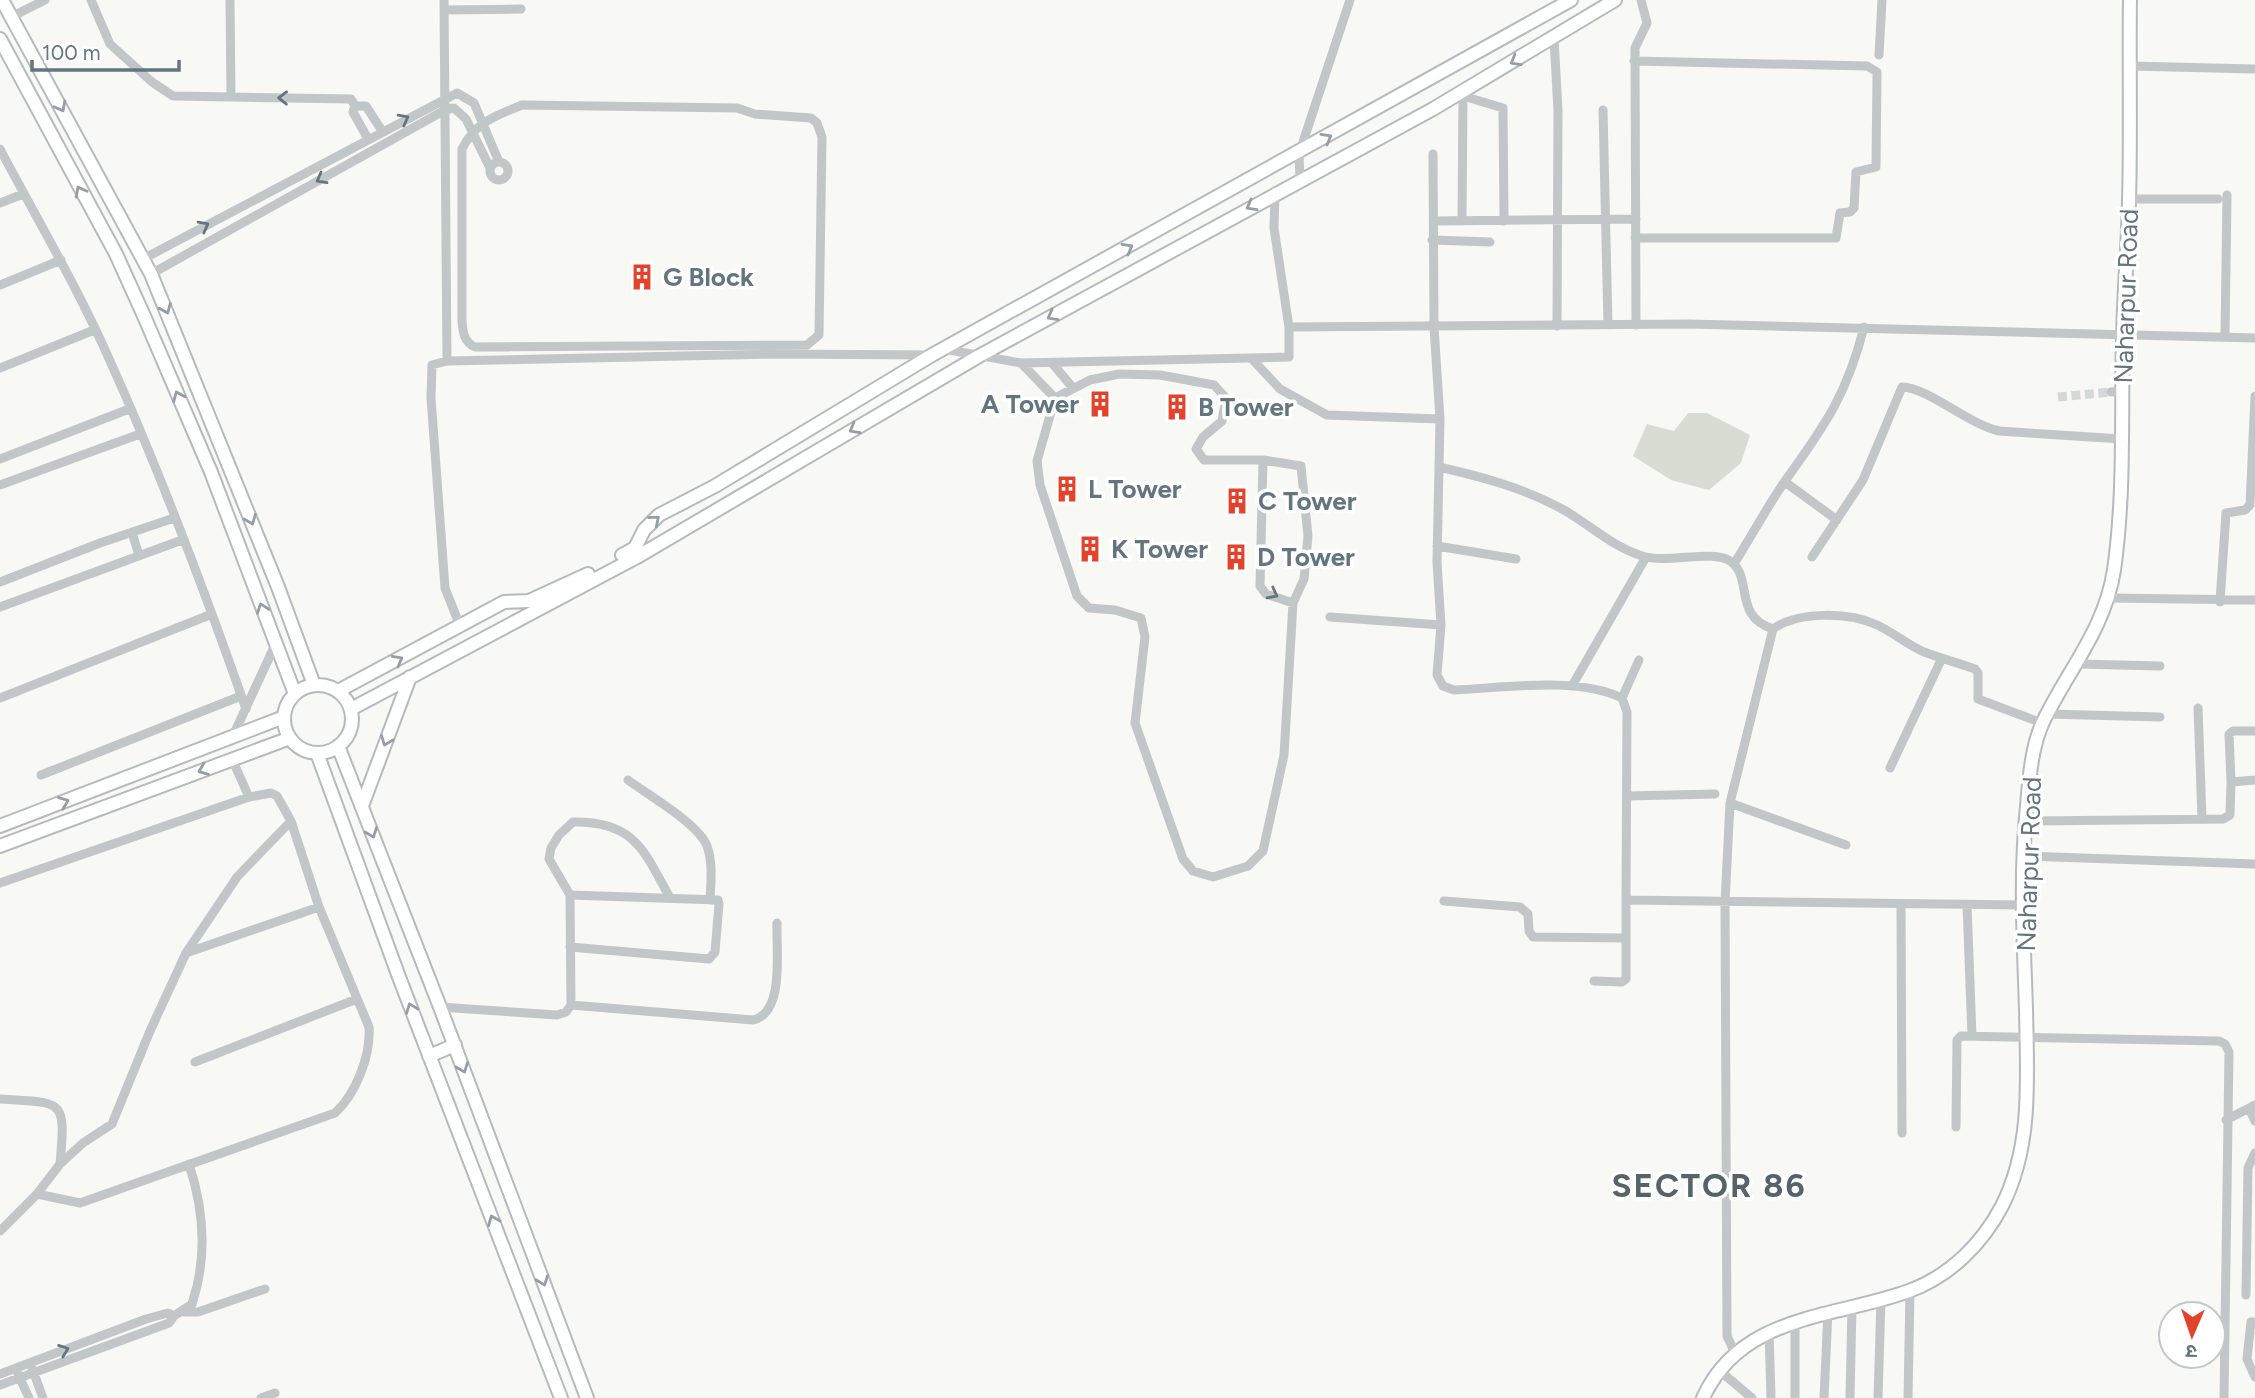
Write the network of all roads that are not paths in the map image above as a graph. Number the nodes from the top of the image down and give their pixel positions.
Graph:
1 (2, 0) edge
2 (45, 0) edge
3 (91, 0) edge
4 (230, 0) edge
5 (1350, 0) edge
6 (1571, 0) edge
7 (1615, 0) edge
8 (1641, 0) edge
9 (1882, 0) edge
10 (2130, 0) edge
11 (444, 5) edge
12 (521, 9) dead end
13 (11, 17) junction
14 (1554, 38) junction
15 (0, 39) edge
16 (1879, 55) dead end
17 (1634, 61) junction
18 (2129, 66) junction
19 (2255, 69) edge
20 (1463, 94) junction
21 (231, 97) junction
22 (444, 98) junction
23 (355, 106) junction
24 (445, 110) junction
25 (1603, 110) dead end
26 (482, 122) junction
27 (382, 131) junction
28 (471, 131) junction
29 (368, 139) junction
30 (0, 149) edge
31 (1299, 154) junction
32 (1433, 154) dead end
33 (499, 162) junction
34 (490, 168) junction
35 (1300, 179) junction
36 (1275, 192) junction
37 (23, 194) junction
38 (2130, 199) junction
39 (0, 203) edge
40 (1636, 219) junction
41 (1558, 220) junction
42 (1605, 220) junction
43 (1434, 221) junction
44 (1462, 221) junction
45 (1504, 221) junction
46 (1635, 238) junction
47 (1432, 240) junction
48 (1490, 242) dead end
49 (144, 259) junction
50 (61, 260) junction
51 (151, 274) junction
52 (0, 285) edge
53 (1608, 325) junction
54 (1636, 325) junction
55 (1557, 326) junction
56 (1289, 327) junction
57 (1434, 327) junction
58 (1864, 327) junction
59 (94, 330) junction
60 (2123, 335) junction
61 (2225, 337) junction
62 (2255, 338) edge
63 (938, 352) junction
64 (979, 356) junction
65 (1253, 360) junction
66 (447, 361) junction
67 (1021, 363) junction
68 (1052, 363) junction
69 (0, 368) edge
70 (1073, 388) junction
71 (1055, 398) junction
72 (2255, 399) edge
73 (129, 409) junction
74 (1440, 419) junction
75 (140, 435) junction
76 (2122, 439) junction
77 (0, 459) edge
78 (1263, 460) junction
79 (1439, 467) junction
80 (1785, 482) junction
81 (0, 485) edge
82 (174, 518) junction
83 (1838, 520) junction
84 (132, 533) junction
85 (182, 540) junction
86 (1437, 546) junction
87 (139, 555) junction
88 (1646, 557) junction
89 (1812, 558) dead end
90 (1516, 559) dead end
91 (1734, 564) junction
92 (0, 582) edge
93 (2109, 598) junction
94 (2255, 600) edge
95 (2220, 602) junction
96 (1293, 603) junction
97 (0, 607) edge
98 (212, 614) junction
99 (1330, 617) dead end
100 (1441, 625) junction
101 (460, 626) junction
102 (1773, 629) junction
103 (275, 645) junction
104 (1942, 658) junction
105 (1640, 660) dead end
106 (2079, 664) junction
107 (2160, 666) dead end
108 (410, 677) junction
109 (314, 685) junction
110 (1572, 686) junction
111 (338, 691) junction
112 (295, 694) junction
113 (242, 696) junction
114 (0, 698) edge
115 (1622, 698) junction
116 (2199, 708) dead end
117 (246, 709) junction
118 (351, 709) junction
119 (2160, 716) dead end
120 (284, 717) junction
121 (2045, 719) junction
122 (259, 728) junction
123 (2255, 731) edge
124 (232, 738) junction
125 (290, 738) junction
126 (265, 746) junction
127 (338, 746) junction
128 (317, 753) junction
129 (232, 759) junction
130 (1890, 768) dead end
131 (41, 775) dead end
132 (628, 780) dead end
133 (2255, 780) edge
134 (2231, 782) junction
135 (1715, 794) dead end
136 (1627, 796) junction
137 (249, 797) junction
138 (1730, 803) junction
139 (362, 806) junction
140 (2202, 818) junction
141 (291, 821) junction
142 (2026, 821) junction
143 (0, 826) edge
144 (1846, 845) dead end
145 (0, 846) edge
146 (2024, 856) junction
147 (2255, 863) edge
148 (0, 883) edge
149 (570, 895) junction
150 (670, 898) junction
151 (710, 900) junction
152 (1626, 900) junction
153 (1444, 901) dead end
154 (1725, 903) junction
155 (1901, 905) junction
156 (1967, 905) junction
157 (2024, 905) junction
158 (318, 906) junction
159 (777, 923) dead end
160 (1626, 937) junction
161 (570, 947) junction
162 (186, 953) junction
163 (1594, 981) dead end
164 (357, 999) junction
165 (571, 1005) junction
166 (440, 1007) junction
167 (1972, 1036) junction
168 (2026, 1036) junction
169 (455, 1045) junction
170 (429, 1056) junction
171 (195, 1062) dead end
172 (0, 1099) edge
173 (2252, 1107) edge
174 (2226, 1119) junction
175 (2255, 1121) edge
176 (1956, 1127) dead end
177 (1902, 1133) dead end
178 (2255, 1153) edge
179 (60, 1164) junction
180 (189, 1164) junction
181 (37, 1194) junction
182 (0, 1231) edge
183 (265, 1289) dead end
184 (1910, 1291) junction
185 (2246, 1295) dead end
186 (1881, 1299) junction
187 (1852, 1306) junction
188 (1828, 1311) junction
189 (179, 1314) junction
190 (1795, 1321) junction
191 (2255, 1322) edge
192 (1769, 1330) junction
193 (1736, 1355) junction
194 (31, 1367) junction
195 (1721, 1372) junction
196 (18, 1373) junction
197 (0, 1374) edge
198 (2255, 1377) edge
199 (0, 1385) edge
200 (275, 1393) dead end
201 (30, 1398) edge
202 (43, 1398) edge
203 (261, 1398) edge
204 (561, 1398) edge
205 (587, 1398) edge
206 (1703, 1398) edge
207 (1752, 1398) edge
208 (1771, 1398) edge
209 (1794, 1398) edge
210 (1824, 1398) edge
211 (1850, 1398) edge
212 (1878, 1398) edge
213 (1908, 1398) edge
214 (2224, 1398) edge

1 - 13 street
2 - 13 street
3 - 21 street
4 - 21 street
5 - 31 street
31 -> 6 street
7 - 14 street
8 - 17 street
9 - 16 street
10 - 18 street, Naharpur Road
11 - 12 street
11 - 22 street
13 -> 49 street
14 -> 20 street
14 - 41 street
103 -> 15 street
17 - 40 street
17 - 46 street
18 - 19 street
18 - 38 street, Naharpur Road
20 - 35 street
20 - 44 street
20 - 45 street
23 -> 21 street
22 - 24 street
22 - 26 street
27 -> 22 street
23 - 27 street
23 - 29 street
24 - 28 street
24 -> 51 street
24 - 66 street
25 - 42 street
26 - 28 street
26 - 28 street
26 - 33 street
27 - 29 street
28 - 34 street
49 -> 29 street
30 - 37 street
31 - 35 street
63 -> 31 street
32 - 43 street
33 - 34 street
33 - 34 street
35 - 36 street
36 - 56 street
36 -> 64 street
37 - 39 street
37 - 50 street
38 - 60 street, Naharpur Road
38 - 61 street
40 - 42 street
40 - 46 street
41 - 42 street
41 - 45 street
41 - 55 street
42 - 53 street
43 - 44 street
43 - 47 street
44 - 45 street
46 - 54 street
47 - 48 street
47 - 57 street
49 - 51 street
50 - 52 street
50 - 59 street
51 -> 109 street
53 - 54 street
53 - 55 street
54 - 58 street
55 - 57 street
56 - 57 street
56 - 65 street
57 - 74 street
58 - 60 street
58 - 80 street
59 - 69 street
59 - 73 street
60 - 61 street
60 - 76 street, Naharpur Road
61 - 62 street
63 - 64 street
63 - 66 street
101 -> 63 street
64 - 67 street
64 -> 108 street
65 - 68 street
65 - 74 street
66 - 101 street
67 - 68 street
67 - 71 street
68 - 70 street
70 - 71 street
70 - 78 street
71 - 96 street
72 - 95 street
73 - 75 street
73 - 77 street
74 - 79 street
75 - 81 street
75 - 82 street
76 - 83 street
76 - 93 street, Naharpur Road
78 -> 96 street
78 - 96 street
79 - 86 street
79 - 88 street
80 - 83 street
80 - 91 street
82 - 84 street
82 - 85 street
83 - 89 street
84 - 87 street
84 - 92 street
85 - 87 street
85 - 98 street
86 - 90 street
86 - 100 street
87 - 97 street
88 - 91 street
88 - 110 street
91 - 102 street
93 - 95 street
93 - 106 street, Naharpur Road
94 - 95 street
98 - 113 street
98 - 114 street
99 - 100 street
100 - 110 street
111 -> 101 street
102 - 104 street
102 - 138 street
103 - 112 street
103 - 117 street
104 - 121 street
104 - 130 street
105 - 115 street
106 - 107 street
106 - 121 street, Naharpur Road
108 - 118 street
108 -> 139 street
109 - 111 street
109 - 112 street
110 - 115 street
111 - 118 street
112 - 120 street
113 - 117 street
113 - 131 street
115 - 136 street
116 - 140 street
117 - 124 street
118 - 127 street
119 - 121 street
120 - 122 street
120 - 125 street
121 - 142 street, Naharpur Road
122 - 124 street
122 - 126 street
123 - 134 street
143 -> 124 street
125 - 126 street
125 - 128 street
126 - 129 street
127 - 128 street
127 - 139 street
170 -> 128 street
129 - 137 street
129 -> 145 street
132 - 151 street
133 - 134 street
134 - 140 street
135 - 136 street
136 - 152 street
137 - 141 street
137 - 148 street
138 - 144 street
138 - 154 street
139 -> 166 street
140 - 142 street
141 - 158 street
141 - 162 street
142 - 146 street, Naharpur Road
146 - 147 street
146 - 157 street, Naharpur Road
149 - 150 street
149 - 150 street
149 - 161 street
150 - 151 street
151 - 161 street
152 - 154 street
152 - 160 street
153 - 160 street
154 - 155 street
154 - 193 street
155 - 156 street
155 - 177 street
156 - 157 street
156 - 167 street
157 - 168 street, Naharpur Road
158 - 162 street
158 - 164 street
159 - 165 street
160 - 163 street
161 - 165 street
162 - 179 street
164 - 171 street
164 - 180 street
165 - 166 street
166 - 169 street
167 - 168 street
167 - 176 street
168 - 174 street
168 - 184 street, Naharpur Road
169 - 170 street
169 -> 205 street
204 -> 170 street
172 - 179 street
173 - 174 street
173 - 175 street
174 - 214 street
178 - 185 street
179 - 181 street
180 - 181 street
180 - 189 street
181 - 182 street
183 - 189 street
184 - 186 street, Naharpur Road
184 - 213 street
186 - 187 street, Naharpur Road
186 - 212 street
187 - 188 street, Naharpur Road
187 - 211 street
188 - 190 street, Naharpur Road
188 - 210 street
189 - 194 street
190 - 192 street, Naharpur Road
190 - 209 street
191 - 198 street
192 - 193 street, Naharpur Road
192 - 208 street
193 - 195 street, Naharpur Road
194 - 196 street
194 - 202 street
195 - 206 street, Naharpur Road
195 - 207 street
196 - 197 street
196 - 199 street
196 - 201 street
200 - 203 street

